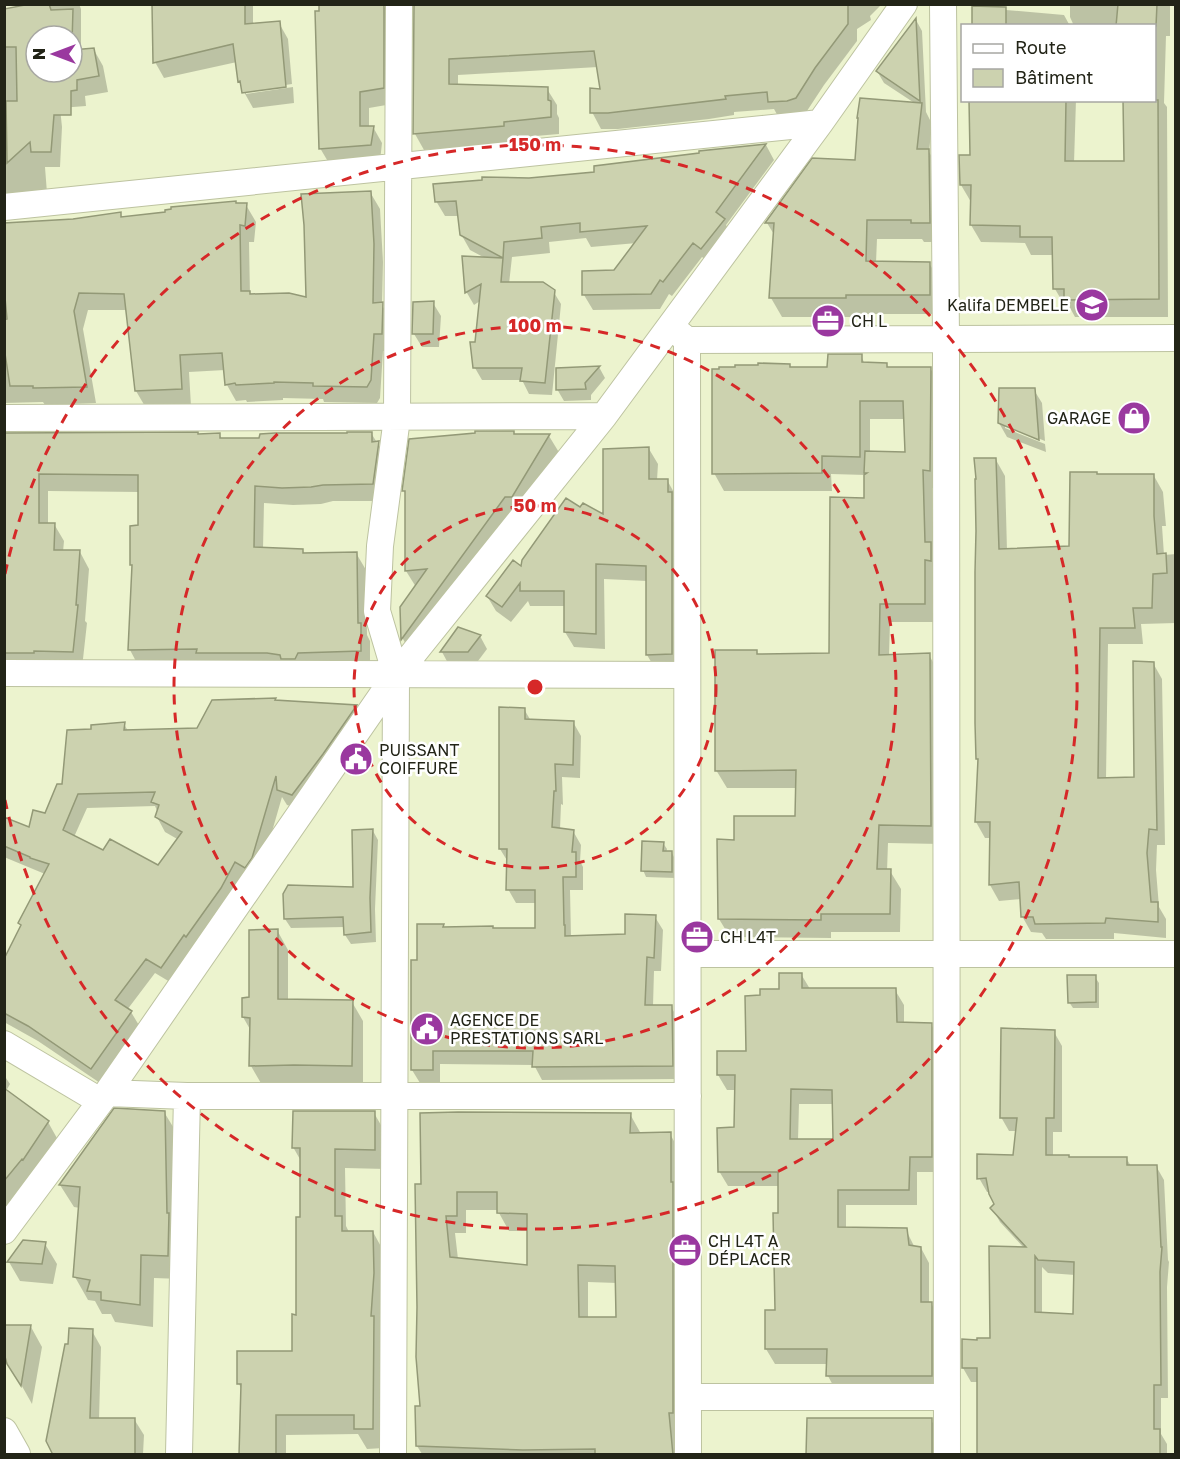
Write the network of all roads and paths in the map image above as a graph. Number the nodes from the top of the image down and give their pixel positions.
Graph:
1 (399, 4) edge
2 (904, 4) edge
3 (944, 4) edge
4 (820, 123) junction
5 (398, 166) junction
6 (4, 207) edge
7 (679, 333) junction
8 (1176, 338) edge
9 (946, 339) junction
10 (604, 416) junction
11 (4, 418) edge
12 (397, 418) junction
13 (4, 673) edge
14 (396, 675) junction
15 (687, 675) junction
16 (688, 954) junction
17 (946, 954) junction
18 (1176, 954) edge
19 (4, 1044) edge
20 (187, 1096) junction
21 (688, 1096) junction
22 (103, 1097) junction
23 (394, 1097) junction
24 (4, 1231) edge
25 (688, 1397) junction
26 (947, 1397) junction
27 (4, 1431) edge
28 (17, 1455) edge
29 (179, 1455) edge
30 (393, 1455) edge
31 (688, 1455) edge
32 (947, 1455) edge

1 - 5 street
2 - 4 street
3 - 9 street
4 - 5 street
4 - 7 street
5 - 6 street
5 - 12 street
7 - 9 street
7 - 10 street
7 - 15 street
8 - 9 street
9 - 17 street
10 - 12 street
10 - 14 street
11 - 12 street
12 - 14 street
13 - 14 street
14 - 15 street
14 - 22 street
14 - 23 street
15 - 16 street
16 - 17 street
16 - 21 street
17 - 18 street
17 - 26 street
19 - 22 street
20 - 22 street
20 - 23 street
20 - 29 street
21 - 23 street
21 - 25 street
22 - 24 street
23 - 30 street
25 - 26 street
25 - 31 street
26 - 32 street
27 - 28 street

